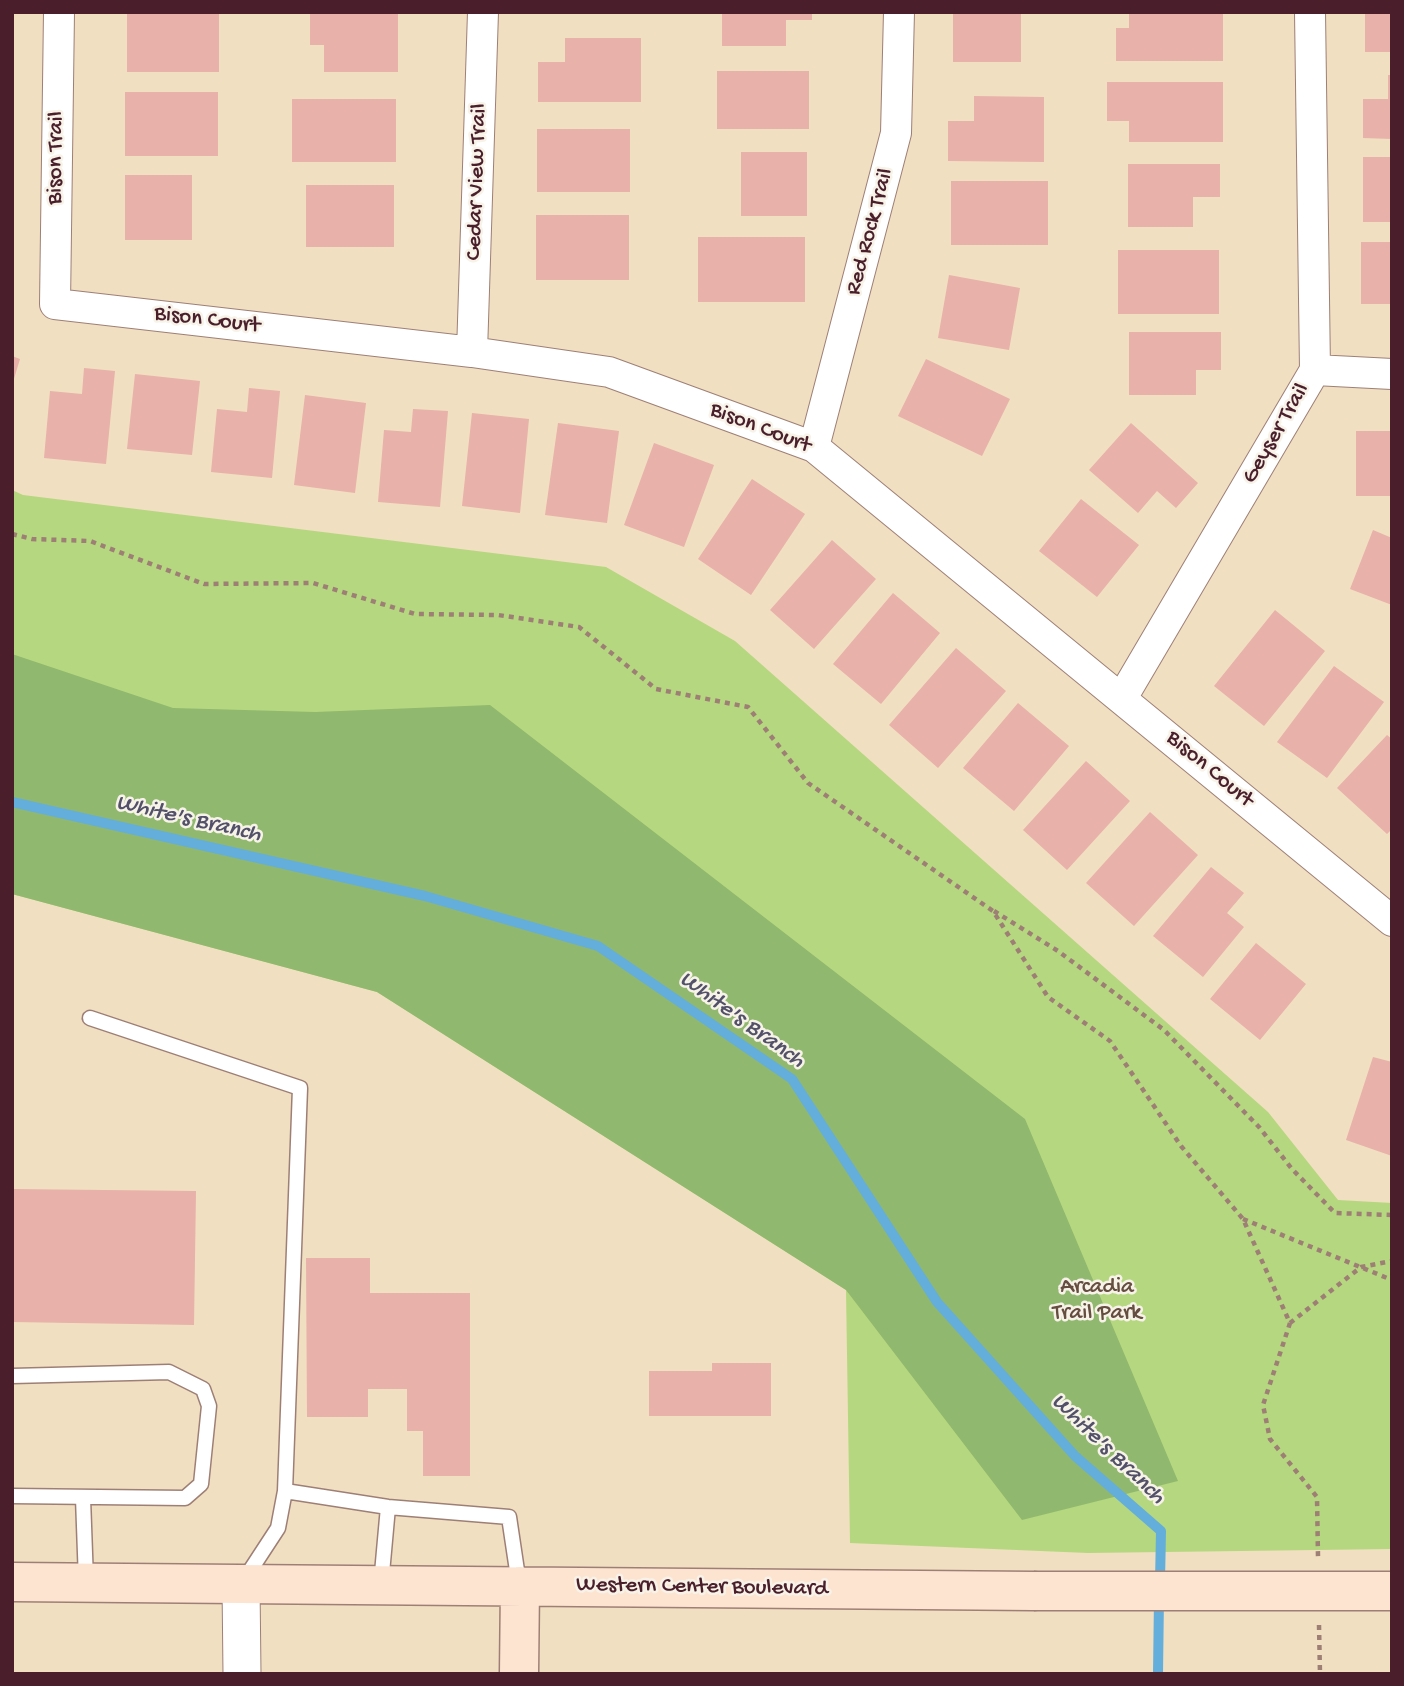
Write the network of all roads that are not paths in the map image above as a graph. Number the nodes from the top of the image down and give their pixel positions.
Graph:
1 (59, 12) edge
2 (484, 12) edge
3 (900, 12) edge
4 (1310, 12) edge
5 (55, 304) joint
6 (472, 352) junction
7 (1315, 370) junction
8 (1392, 374) edge
9 (814, 447) junction
10 (1122, 698) junction
11 (1392, 921) edge
12 (90, 1018) dead end
13 (12, 1376) edge
14 (285, 1491) junction
15 (12, 1496) edge
16 (83, 1499) junction
17 (388, 1507) junction
18 (12, 1582) edge
19 (86, 1582) junction
20 (241, 1584) junction
21 (380, 1585) junction
22 (520, 1586) junction
23 (1392, 1591) edge
24 (242, 1674) edge
25 (519, 1674) edge

1 - 5 street, Bison Trail
2 - 6 street, Cedar View Trail
3 - 9 street, Red Rock Trail
4 - 7 street, Geyser Trail
5 - 6 street, Bison Court
6 - 9 street, Bison Court
7 - 8 street
7 - 10 street, Geyser Trail
9 - 10 street, Bison Court
10 - 11 street, Bison Court
12 - 14 lane
13 - 16 lane
14 - 17 lane
14 - 20 lane
15 - 16 lane
16 - 19 lane
17 - 21 lane
17 - 22 lane
18 - 19 main road, Western Center Boulevard
19 - 20 main road, Western Center Boulevard
20 - 21 main road, Western Center Boulevard
20 - 24 street
21 - 22 main road, Western Center Boulevard
22 - 23 main road, Western Center Boulevard, bridge
22 - 25 main road

